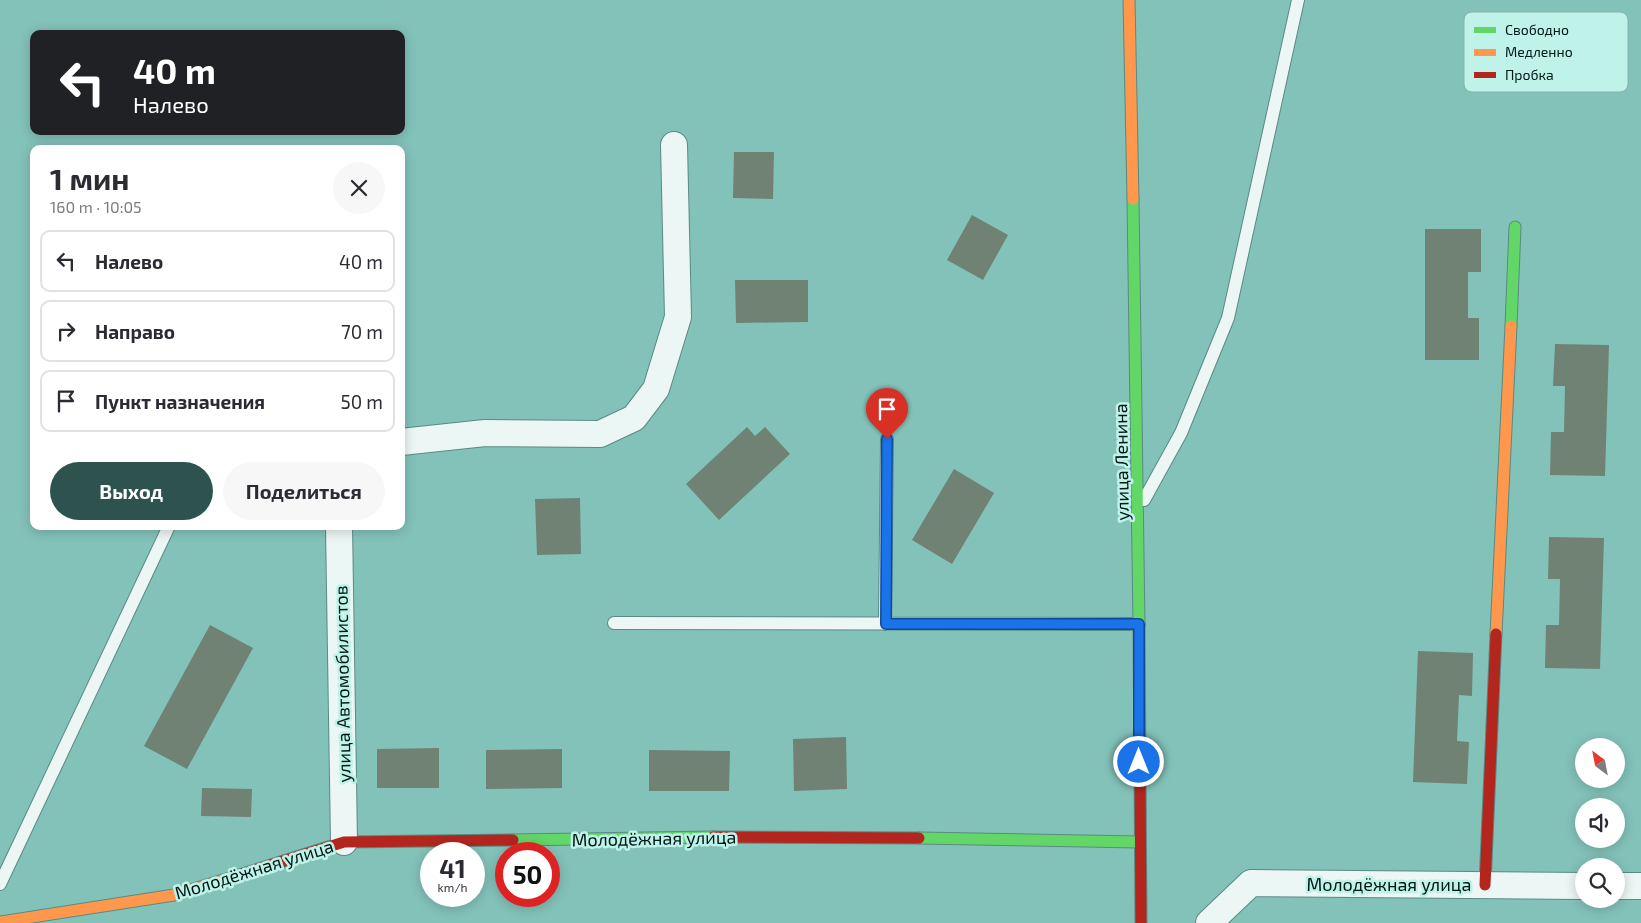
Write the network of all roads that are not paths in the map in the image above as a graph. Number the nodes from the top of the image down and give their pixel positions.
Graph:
1 (1128, 0) edge
2 (1298, 0) edge
3 (674, 145) dead end
4 (1515, 227) dead end
5 (887, 439) dead end
6 (405, 442) edge
7 (1139, 508) junction
8 (167, 530) edge
9 (339, 530) edge
10 (614, 623) dead end
11 (886, 624) junction
12 (1139, 624) junction
13 (344, 842) junction
14 (1139, 842) junction
15 (0, 884) edge
16 (1485, 885) junction
17 (1575, 886) edge
18 (1625, 886) edge
19 (1641, 886) edge
20 (0, 922) edge
21 (1140, 923) edge
22 (1209, 923) edge

1 - 7 street, улица Ленина
2 - 7 lane
3 - 6 street
4 - 16 street
5 - 11 lane
7 - 12 street, улица Ленина
8 - 15 lane
9 - 13 street, улица Автомобилистов
10 - 11 lane
11 - 12 lane
12 - 14 street, улица Ленина
13 - 14 street, Молодёжная улица
13 - 20 street, Молодёжная улица
14 - 21 street, улица Ленина
16 - 17 street, Молодёжная улица
16 - 22 street, Молодёжная улица
18 - 19 street

